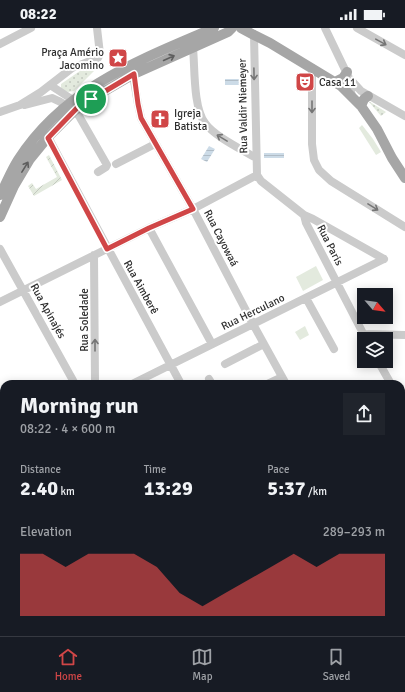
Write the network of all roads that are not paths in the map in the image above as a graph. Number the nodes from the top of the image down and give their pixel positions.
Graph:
1 (31, 28) edge
2 (97, 28) edge
3 (214, 28) edge
4 (232, 28) edge
5 (241, 28) edge
6 (336, 28) edge
7 (357, 28) edge
8 (255, 31) edge
9 (327, 32) edge
10 (0, 44) edge
11 (193, 48) junction
12 (405, 55) edge
13 (131, 64) junction
14 (312, 68) junction
15 (134, 74) junction
16 (348, 75) junction
17 (335, 82) junction
18 (50, 85) junction
19 (368, 96) junction
20 (352, 97) junction
21 (20, 105) junction
22 (71, 105) junction
23 (362, 106) junction
24 (0, 112) edge
25 (405, 116) edge
26 (48, 138) junction
27 (155, 144) junction
28 (256, 158) junction
29 (116, 164) dead end
30 (98, 172) dead end
31 (257, 175) junction
32 (405, 178) edge
33 (3, 192) edge
34 (193, 209) junction
35 (304, 215) junction
36 (0, 218) edge
37 (405, 227) edge
38 (149, 228) junction
39 (0, 249) edge
40 (107, 249) junction
41 (94, 255) junction
42 (336, 283) junction
43 (24, 290) junction
44 (306, 298) junction
45 (0, 302) edge
46 (253, 324) junction
47 (362, 332) edge
48 (405, 335) edge
49 (393, 336) edge
50 (212, 344) junction
51 (264, 344) junction
52 (334, 350) dead end
53 (225, 364) dead end
54 (171, 365) junction
55 (382, 368) edge
56 (73, 380) edge
57 (95, 380) edge
58 (140, 380) edge
59 (179, 380) edge
60 (284, 380) edge
61 (389, 380) edge

1 - 10 street
2 - 18 street
3 - 13 main road
4 - 11 main road
5 - 8 main road
6 - 9 street
7 -> 12 street
8 - 14 main road
8 -> 28 street, Rua Valdir Niemeyer
9 - 16 street
15 -> 11 main road
28 -> 11 street
13 - 15 street, Rua Cayowaá
13 - 22 main road
14 - 17 main road
14 -> 37 street
15 - 22 main road
15 - 27 street, Rua Cayowaá
16 - 17 main road
16 - 19 street
16 - 20 street
17 - 20 main road
18 - 21 street
18 - 22 street
19 - 23 main road
19 - 25 street
20 - 23 main road
21 - 22 street
21 - 24 street
22 - 26 main road
22 - 30 street
22 - 33 main road
23 - 32 main road
33 -> 26 main road
26 - 40 street, Rua Aimberê
27 - 29 street
27 - 34 street, Rua Cayowaá
28 - 31 street, Rua Valdir Niemeyer
31 - 34 street
31 - 35 street
33 - 36 main road
34 - 38 street
34 - 46 street, Rua Cayowaá
35 - 42 street, Rua Paris
35 - 42 street, Rua Herculano
38 - 40 street
38 - 50 street
39 - 43 street, Rua Apinajés
40 - 41 street
40 - 54 street, Rua Aimberê
41 - 43 street
57 -> 41 street, Rua Soledade
42 - 44 street, Rua Herculano
42 - 47 street, Rua Paris
43 - 45 street
43 - 56 street, Rua Apinajés
44 - 46 street, Rua Herculano
44 - 52 street
46 - 50 street, Rua Herculano
46 - 51 street, Rua Cayowaá
48 - 49 street
50 - 54 street, Rua Herculano
51 - 53 street
51 - 60 street, Rua Cayowaá
54 - 58 street, Rua Herculano
54 - 59 street, Rua Aimberê
55 - 61 street

